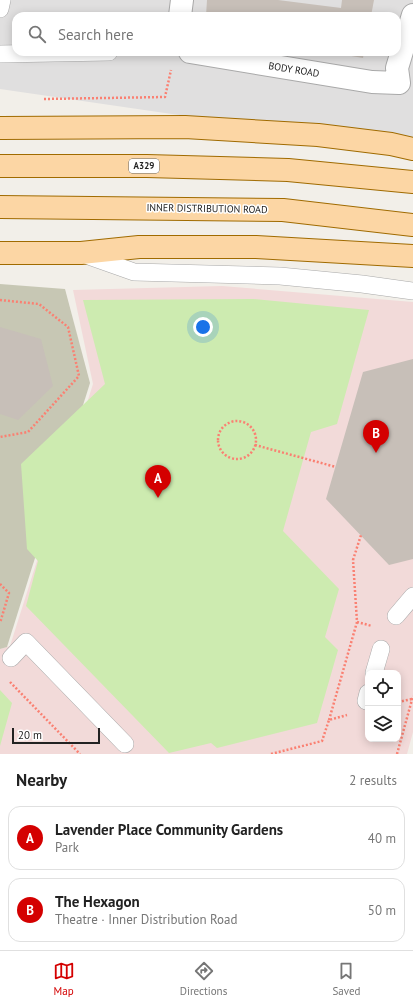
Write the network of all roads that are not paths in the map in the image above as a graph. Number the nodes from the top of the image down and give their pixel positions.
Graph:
1 (2, 0) edge
2 (182, 0) edge
3 (0, 9) edge
4 (180, 12) edge
5 (413, 15) edge
6 (0, 54) edge
7 (12, 54) edge
8 (401, 55) edge
9 (214, 56) edge
10 (401, 56) edge
11 (406, 87) edge
12 (0, 128) edge
13 (413, 149) edge
14 (0, 166) edge
15 (413, 182) edge
16 (0, 207) edge
17 (413, 224) edge
18 (81, 253) junction
19 (0, 254) edge
20 (413, 256) edge
21 (413, 291) edge
22 (413, 596) edge
23 (413, 607) edge
24 (381, 649) dead end
25 (11, 658) dead end
26 (375, 670) edge
27 (125, 744) dead end

1 - 3 lane
2 - 4 street
5 - 8 street
6 - 7 lane
9 - 11 street, BODY ROAD
10 - 11 street
12 - 13 main road
14 - 15 main road, A329
16 - 17 main road, INNER DISTRIBUTION ROAD
18 - 19 main road
18 - 20 main road
18 - 21 lane
22 - 23 lane
24 - 26 lane
25 - 27 lane

